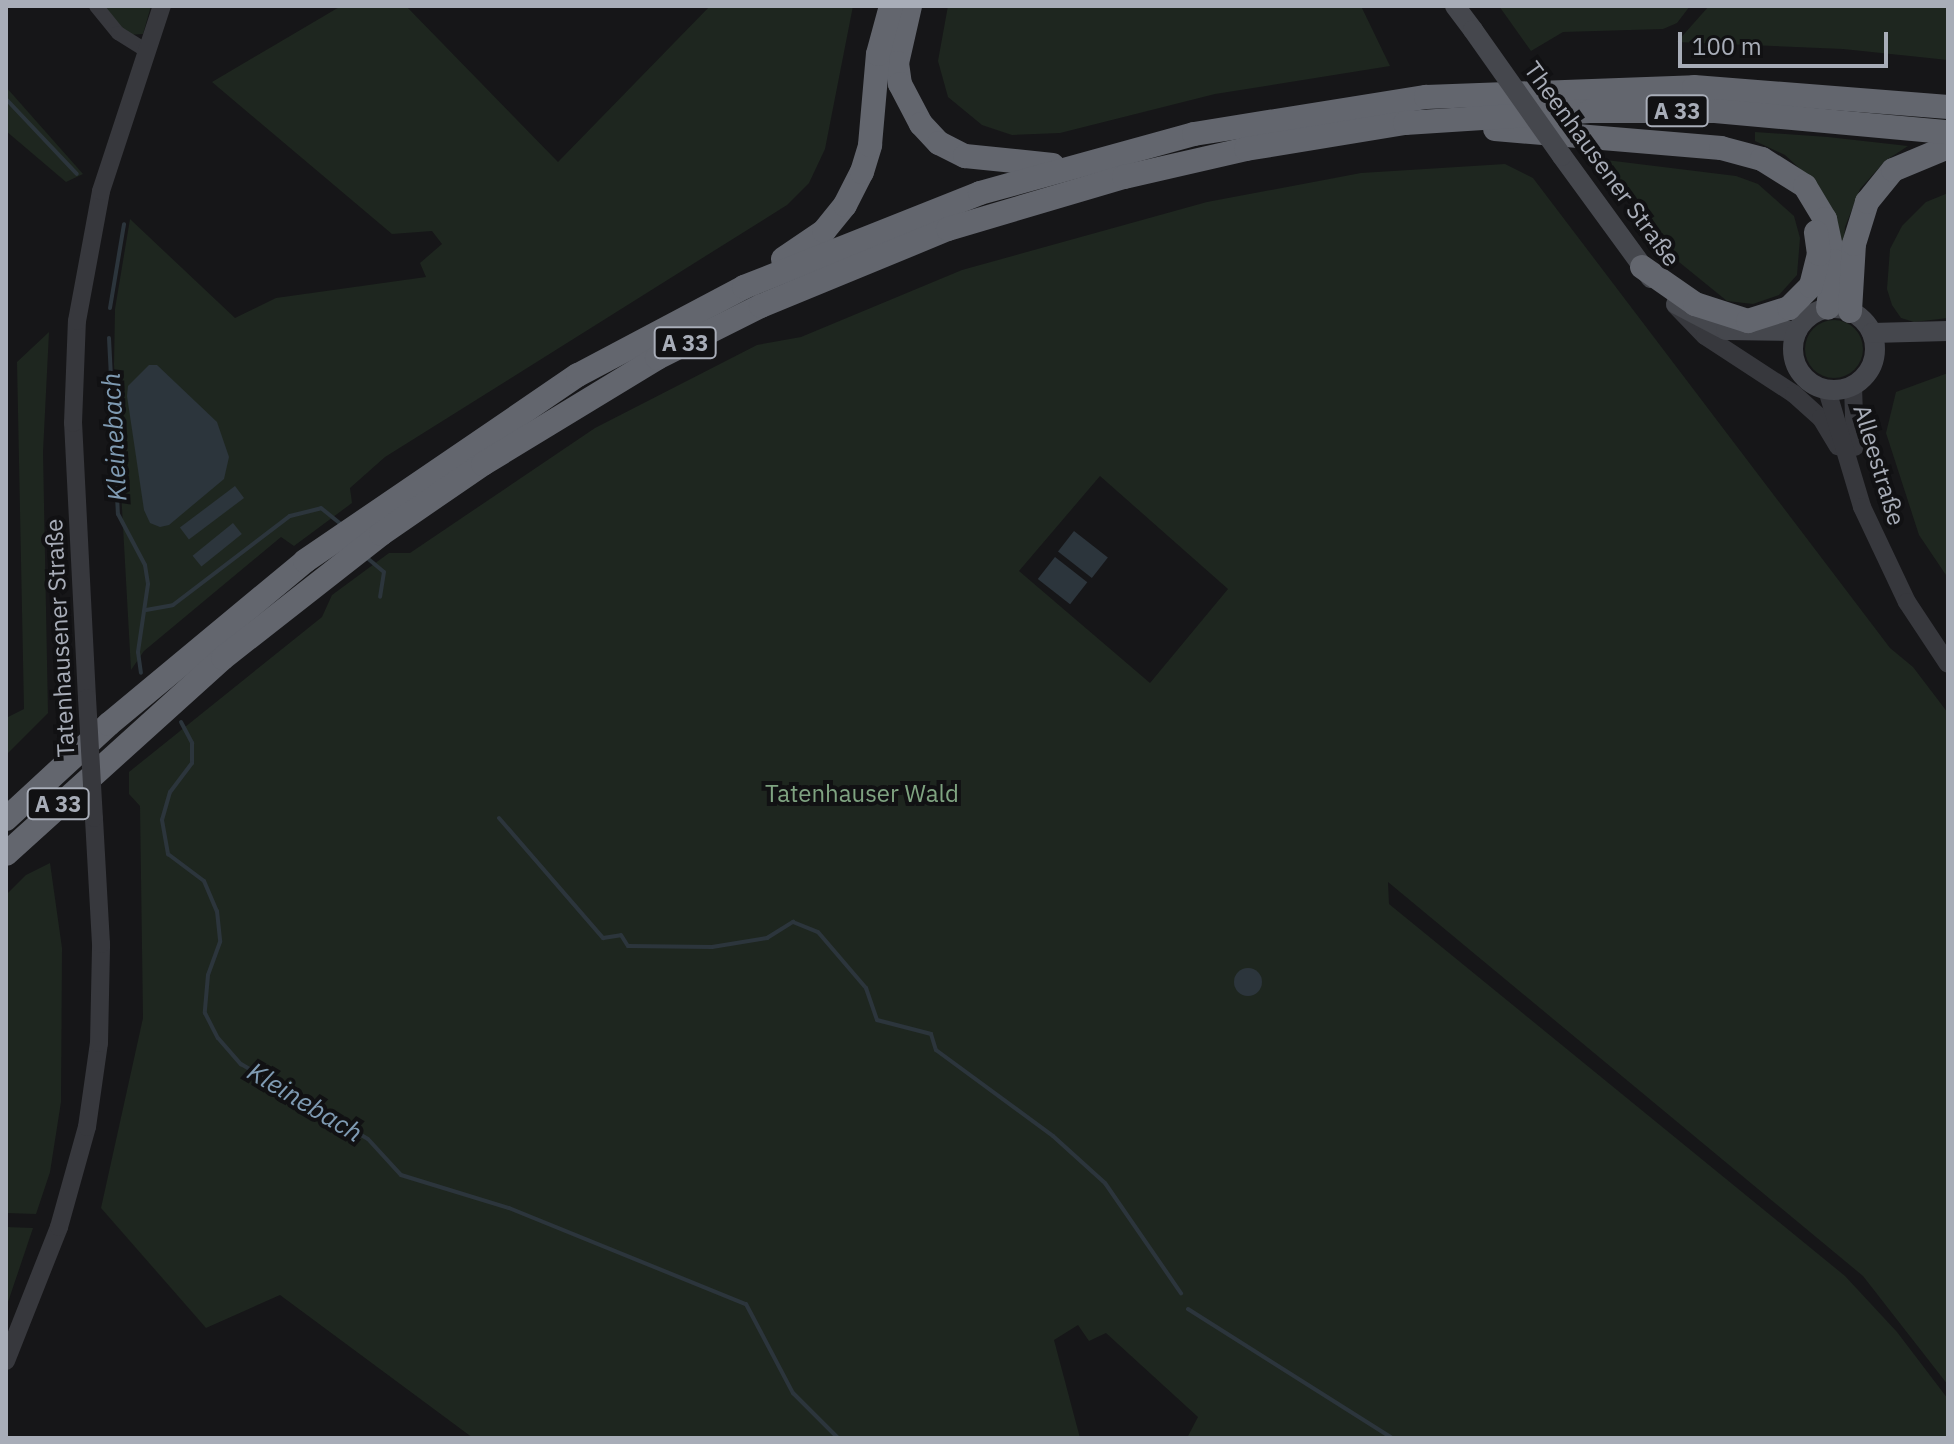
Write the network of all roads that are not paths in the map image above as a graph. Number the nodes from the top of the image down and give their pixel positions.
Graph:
1 (96, 6) edge
2 (162, 6) edge
3 (891, 6) edge
4 (910, 6) edge
5 (1455, 6) edge
6 (147, 51) junction
7 (1948, 107) edge
8 (1405, 123) junction
9 (1948, 132) edge
10 (1948, 147) edge
11 (1067, 166) junction
12 (1782, 171) junction
13 (1642, 267) junction
14 (744, 287) junction
15 (1670, 300) junction
16 (1839, 309) junction
17 (1726, 330) junction
18 (1797, 331) junction
19 (1948, 333) edge
20 (1874, 342) junction
21 (1793, 354) junction
22 (1853, 386) junction
23 (1827, 390) junction
24 (1862, 507) junction
25 (374, 525) junction
26 (1883, 554) junction
27 (312, 571) junction
28 (1948, 664) edge
29 (6, 819) edge
30 (6, 854) edge
31 (6, 1361) edge

1 - 6 street
2 - 6 street, Tatenhausener Straße
3 - 14 highway
4 - 11 highway
5 - 13 main road, Theenhausener Straße, bridge
6 - 31 street, Tatenhausener Straße, bridge
7 - 11 highway, A 33
8 - 9 highway, A 33
8 - 12 highway
8 - 25 highway, A 33
10 - 16 highway
11 - 14 highway, A 33
12 - 13 highway
12 - 16 highway
13 - 15 main road, Theenhausener Straße
14 - 25 highway, A 33
15 - 17 main road, Theenhausener Straße
15 - 24 street
16 - 18 main road
16 - 20 main road
17 - 18 main road, Theenhausener Straße
17 - 21 main road, Theenhausener Straße
18 - 21 main road
19 - 20 main road
20 - 22 main road
21 - 23 main road
22 - 23 main road
22 - 26 street, Alleestraße
23 - 24 street, Alleestraße
24 - 26 street, Alleestraße
25 - 27 highway, A 33
26 - 28 street, Alleestraße
27 - 29 highway, A 33
27 - 30 highway, A 33

